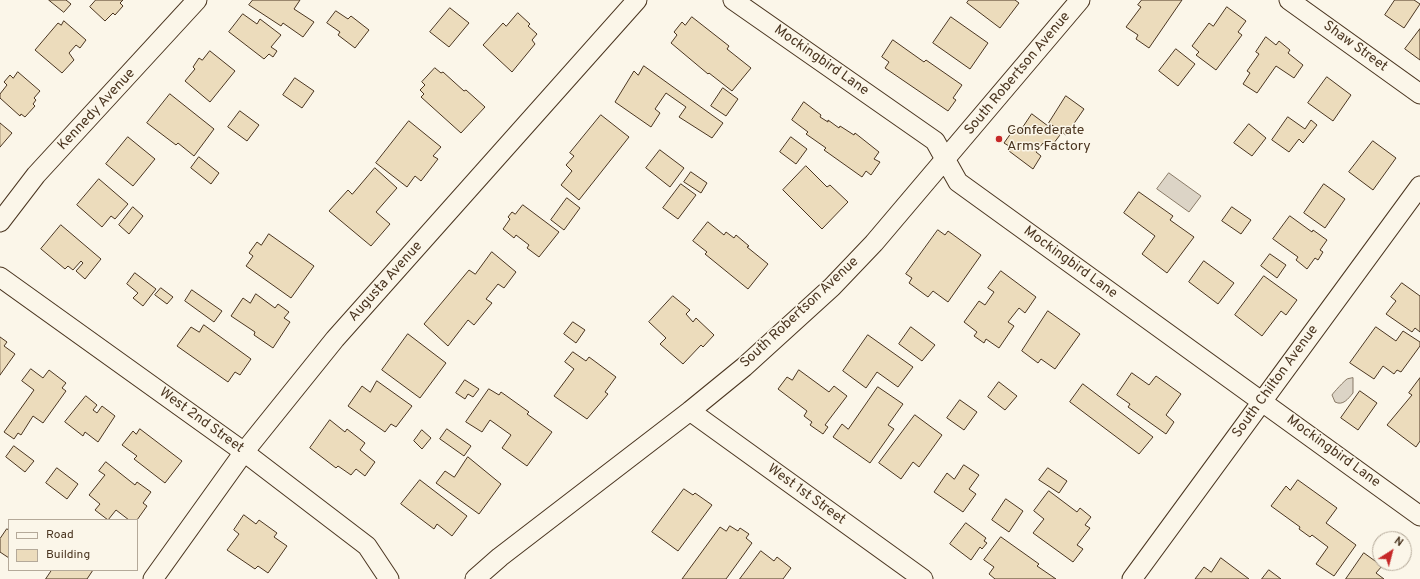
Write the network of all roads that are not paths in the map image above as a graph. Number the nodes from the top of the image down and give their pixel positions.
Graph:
1 (197, 0) edge
2 (637, 0) edge
3 (733, 0) edge
4 (1080, 0) edge
5 (1289, 0) edge
6 (1420, 94) edge
7 (946, 159) junction
8 (1420, 186) edge
9 (0, 222) edge
10 (0, 277) edge
11 (1262, 401) junction
12 (690, 411) junction
13 (244, 452) junction
14 (1420, 516) edge
15 (153, 579) edge
16 (389, 579) edge
17 (475, 579) edge
18 (923, 579) edge
19 (1132, 579) edge

1 - 9 street, Kennedy Avenue
2 - 13 street, Augusta Avenue
3 - 7 street, Mockingbird Lane
4 - 7 street, South Robertson Avenue
5 - 6 street, Shaw Street
7 - 11 street, Mockingbird Lane
7 - 12 street, South Robertson Avenue
8 - 11 street, South Chilton Avenue
10 - 13 street, West 2nd Street
11 - 14 street, Mockingbird Lane
11 - 19 street, South Chilton Avenue
12 - 17 street, South Robertson Avenue
12 - 18 street, West 1st Street
13 - 15 street, Augusta Avenue
13 - 16 street, West 2nd Street

